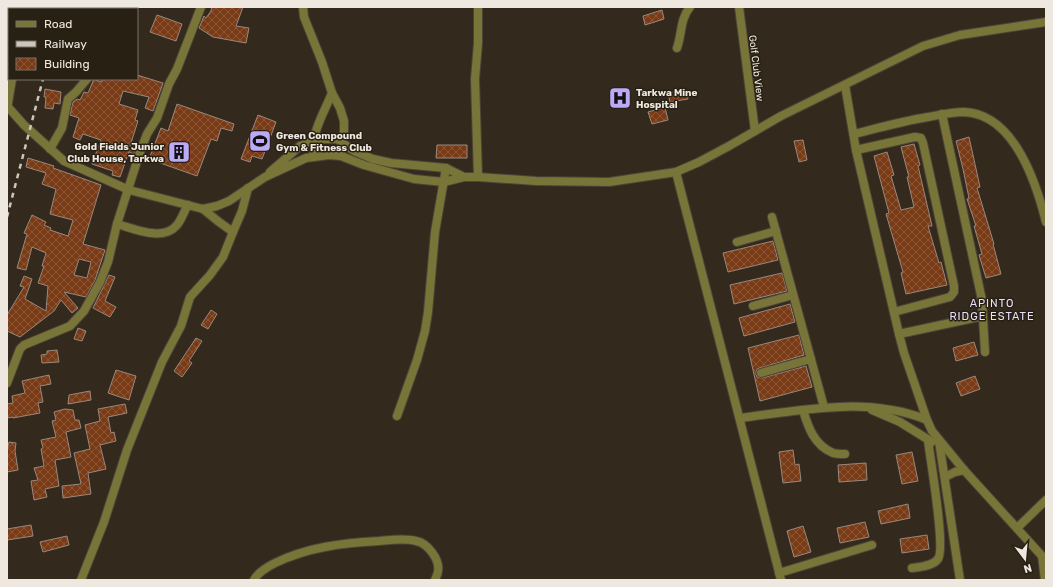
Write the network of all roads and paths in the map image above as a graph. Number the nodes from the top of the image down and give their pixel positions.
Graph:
1 (201, 7) edge
2 (303, 7) edge
3 (478, 7) edge
4 (690, 7) edge
5 (740, 7) edge
6 (1046, 22) edge
7 (677, 48) dead end
8 (12, 80) edge
9 (86, 80) edge
10 (845, 85) junction
11 (332, 93) junction
12 (8, 108) edge
13 (942, 114) junction
14 (755, 131) junction
15 (854, 134) junction
16 (313, 140) junction
17 (343, 142) junction
18 (50, 149) junction
19 (856, 150) junction
20 (314, 156) junction
21 (341, 156) junction
22 (390, 167) junction
23 (446, 168) junction
24 (676, 172) junction
25 (464, 177) junction
26 (478, 177) junction
27 (265, 178) junction
28 (444, 182) junction
29 (248, 188) junction
30 (129, 190) junction
31 (188, 205) junction
32 (203, 209) junction
33 (772, 217) dead end
34 (1046, 222) edge
35 (118, 224) junction
36 (776, 231) junction
37 (233, 232) junction
38 (737, 242) dead end
39 (793, 295) junction
40 (753, 306) dead end
41 (894, 312) junction
42 (983, 316) junction
43 (899, 334) junction
44 (985, 352) dead end
45 (811, 359) junction
46 (761, 373) dead end
47 (7, 383) edge
48 (824, 407) junction
49 (868, 408) junction
50 (803, 410) junction
51 (397, 416) dead end
52 (740, 418) junction
53 (927, 420) junction
54 (928, 440) junction
55 (939, 440) junction
56 (941, 449) junction
57 (845, 454) dead end
58 (964, 470) junction
59 (946, 478) junction
60 (1046, 500) edge
61 (1018, 528) junction
62 (872, 545) dead end
63 (1044, 558) edge
64 (912, 568) dead end
65 (780, 576) edge
66 (81, 580) edge
67 (254, 580) edge
68 (435, 580) edge
69 (960, 580) edge
70 (1045, 580) edge

1 - 30 street
2 - 11 street
3 - 26 street
4 - 7 street
5 - 14 street, Golf Club View
6 - 10 street
8 - 12 street
9 - 18 street
10 - 14 street
10 - 15 street
11 - 16 street
11 - 17 street
12 - 18 street
13 - 15 street
13 - 34 street
13 - 42 street
14 - 24 street
15 - 19 street
16 - 17 street
16 - 20 street
16 - 27 street
17 - 21 street
17 - 22 street
18 - 30 street
19 - 41 street
19 - 41 street
20 - 21 street
20 - 27 street
21 - 22 street
22 - 23 street
22 - 28 street
23 - 25 street
23 - 28 street
24 - 26 street
24 - 52 street
25 - 26 street
25 - 28 street
27 - 29 street
28 - 51 street
29 - 32 street
29 - 37 street
30 - 31 street
30 - 35 street
31 - 32 street
31 - 35 street
32 - 37 street
33 - 36 street
35 - 47 street
36 - 38 street
36 - 39 street
37 - 66 street
39 - 40 street
39 - 45 street
41 - 43 street
42 - 43 street
42 - 44 street
43 - 53 street
45 - 46 street
45 - 48 street
48 - 49 street
48 - 50 street
49 - 53 street
49 - 54 street
50 - 52 street
50 - 57 street
52 - 65 street
53 - 55 street
54 - 56 street
54 - 64 street
55 - 56 street
55 - 58 street
56 - 59 street
58 - 59 street
58 - 61 street
59 - 69 street
60 - 61 street
61 - 63 street
62 - 65 street
63 - 70 street
67 - 68 street

